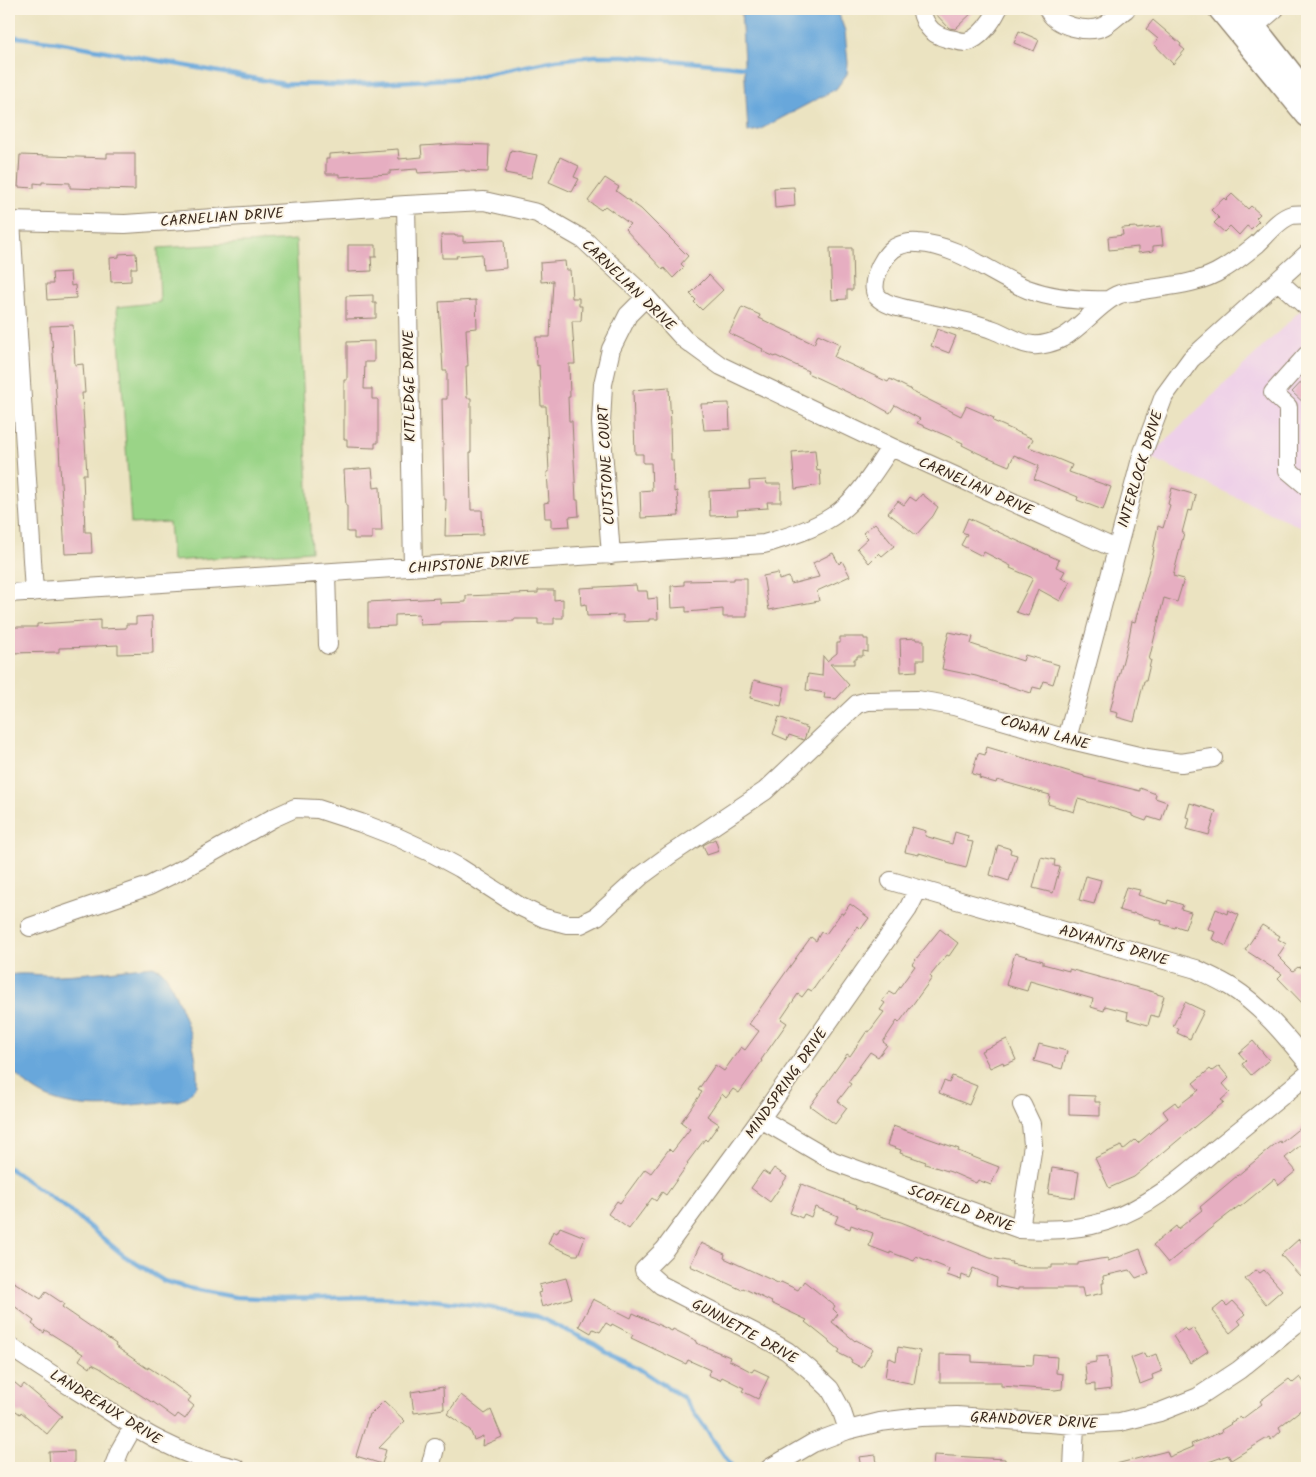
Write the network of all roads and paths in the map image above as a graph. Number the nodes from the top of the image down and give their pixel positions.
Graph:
1 (921, 9) edge
2 (998, 9) edge
3 (1048, 9) edge
4 (1126, 9) edge
5 (1219, 9) edge
6 (1275, 9) edge
7 (1246, 14) edge
8 (1307, 93) edge
9 (1307, 116) edge
10 (406, 205) junction
11 (1307, 214) edge
12 (10, 221) edge
13 (1307, 254) edge
14 (1278, 281) junction
15 (646, 297) junction
16 (1109, 300) junction
17 (1307, 307) edge
18 (1307, 355) edge
19 (890, 448) junction
20 (1307, 486) edge
21 (1116, 549) junction
22 (611, 555) junction
23 (413, 567) junction
24 (326, 574) junction
25 (34, 592) junction
26 (9, 594) edge
27 (328, 645) dead end
28 (1067, 739) junction
29 (1213, 758) dead end
30 (890, 881) dead end
31 (918, 889) junction
32 (30, 927) dead end
33 (1307, 1062) edge
34 (1307, 1075) edge
35 (1022, 1105) dead end
36 (761, 1118) junction
37 (1020, 1229) junction
38 (644, 1270) joint
39 (1307, 1315) edge
40 (9, 1346) edge
41 (1075, 1424) junction
42 (133, 1427) junction
43 (848, 1430) junction
44 (435, 1448) dead end
45 (113, 1468) edge
46 (236, 1468) edge
47 (430, 1468) edge
48 (770, 1468) edge
49 (1074, 1468) edge

1 - 2 street
3 - 4 street
5 - 9 main road
6 - 7 street
7 - 8 main road
10 - 12 street, CARNELIAN DRIVE
10 - 15 street, CARNELIAN DRIVE
10 - 23 street, KITLEDGE DRIVE
11 - 16 street
12 - 25 street
13 - 14 street, INTERLOCK DRIVE
14 - 17 street
14 - 21 street, INTERLOCK DRIVE
15 - 19 street, CARNELIAN DRIVE
15 - 22 street, CUTSTONE COURT
16 - 16 street
18 - 20 street
19 - 21 street, CARNELIAN DRIVE
19 - 22 street, CHIPSTONE DRIVE
21 - 28 street, INTERLOCK DRIVE
22 - 23 street, CHIPSTONE DRIVE
23 - 24 street, CHIPSTONE DRIVE
24 - 25 street, CHIPSTONE DRIVE
24 - 27 street
25 - 26 street, CHIPSTONE DRIVE
28 - 29 street, COWAN LANE
28 - 32 street, COWAN LANE
30 - 31 street, ADVANTIS DRIVE
31 - 33 street, ADVANTIS DRIVE
31 - 36 street, MINDSPRING DRIVE
34 - 37 street, SCOFIELD DRIVE
35 - 37 street
36 - 37 street, SCOFIELD DRIVE
36 - 38 street, MINDSPRING DRIVE
38 - 43 street, GUNNETTE DRIVE
39 - 41 street, GRANDOVER DRIVE
40 - 42 street, LANDREAUX DRIVE
41 - 43 street, GRANDOVER DRIVE
41 - 49 street
42 - 45 street
42 - 46 street, LANDREAUX DRIVE
43 - 48 street, GRANDOVER DRIVE
44 - 47 street

